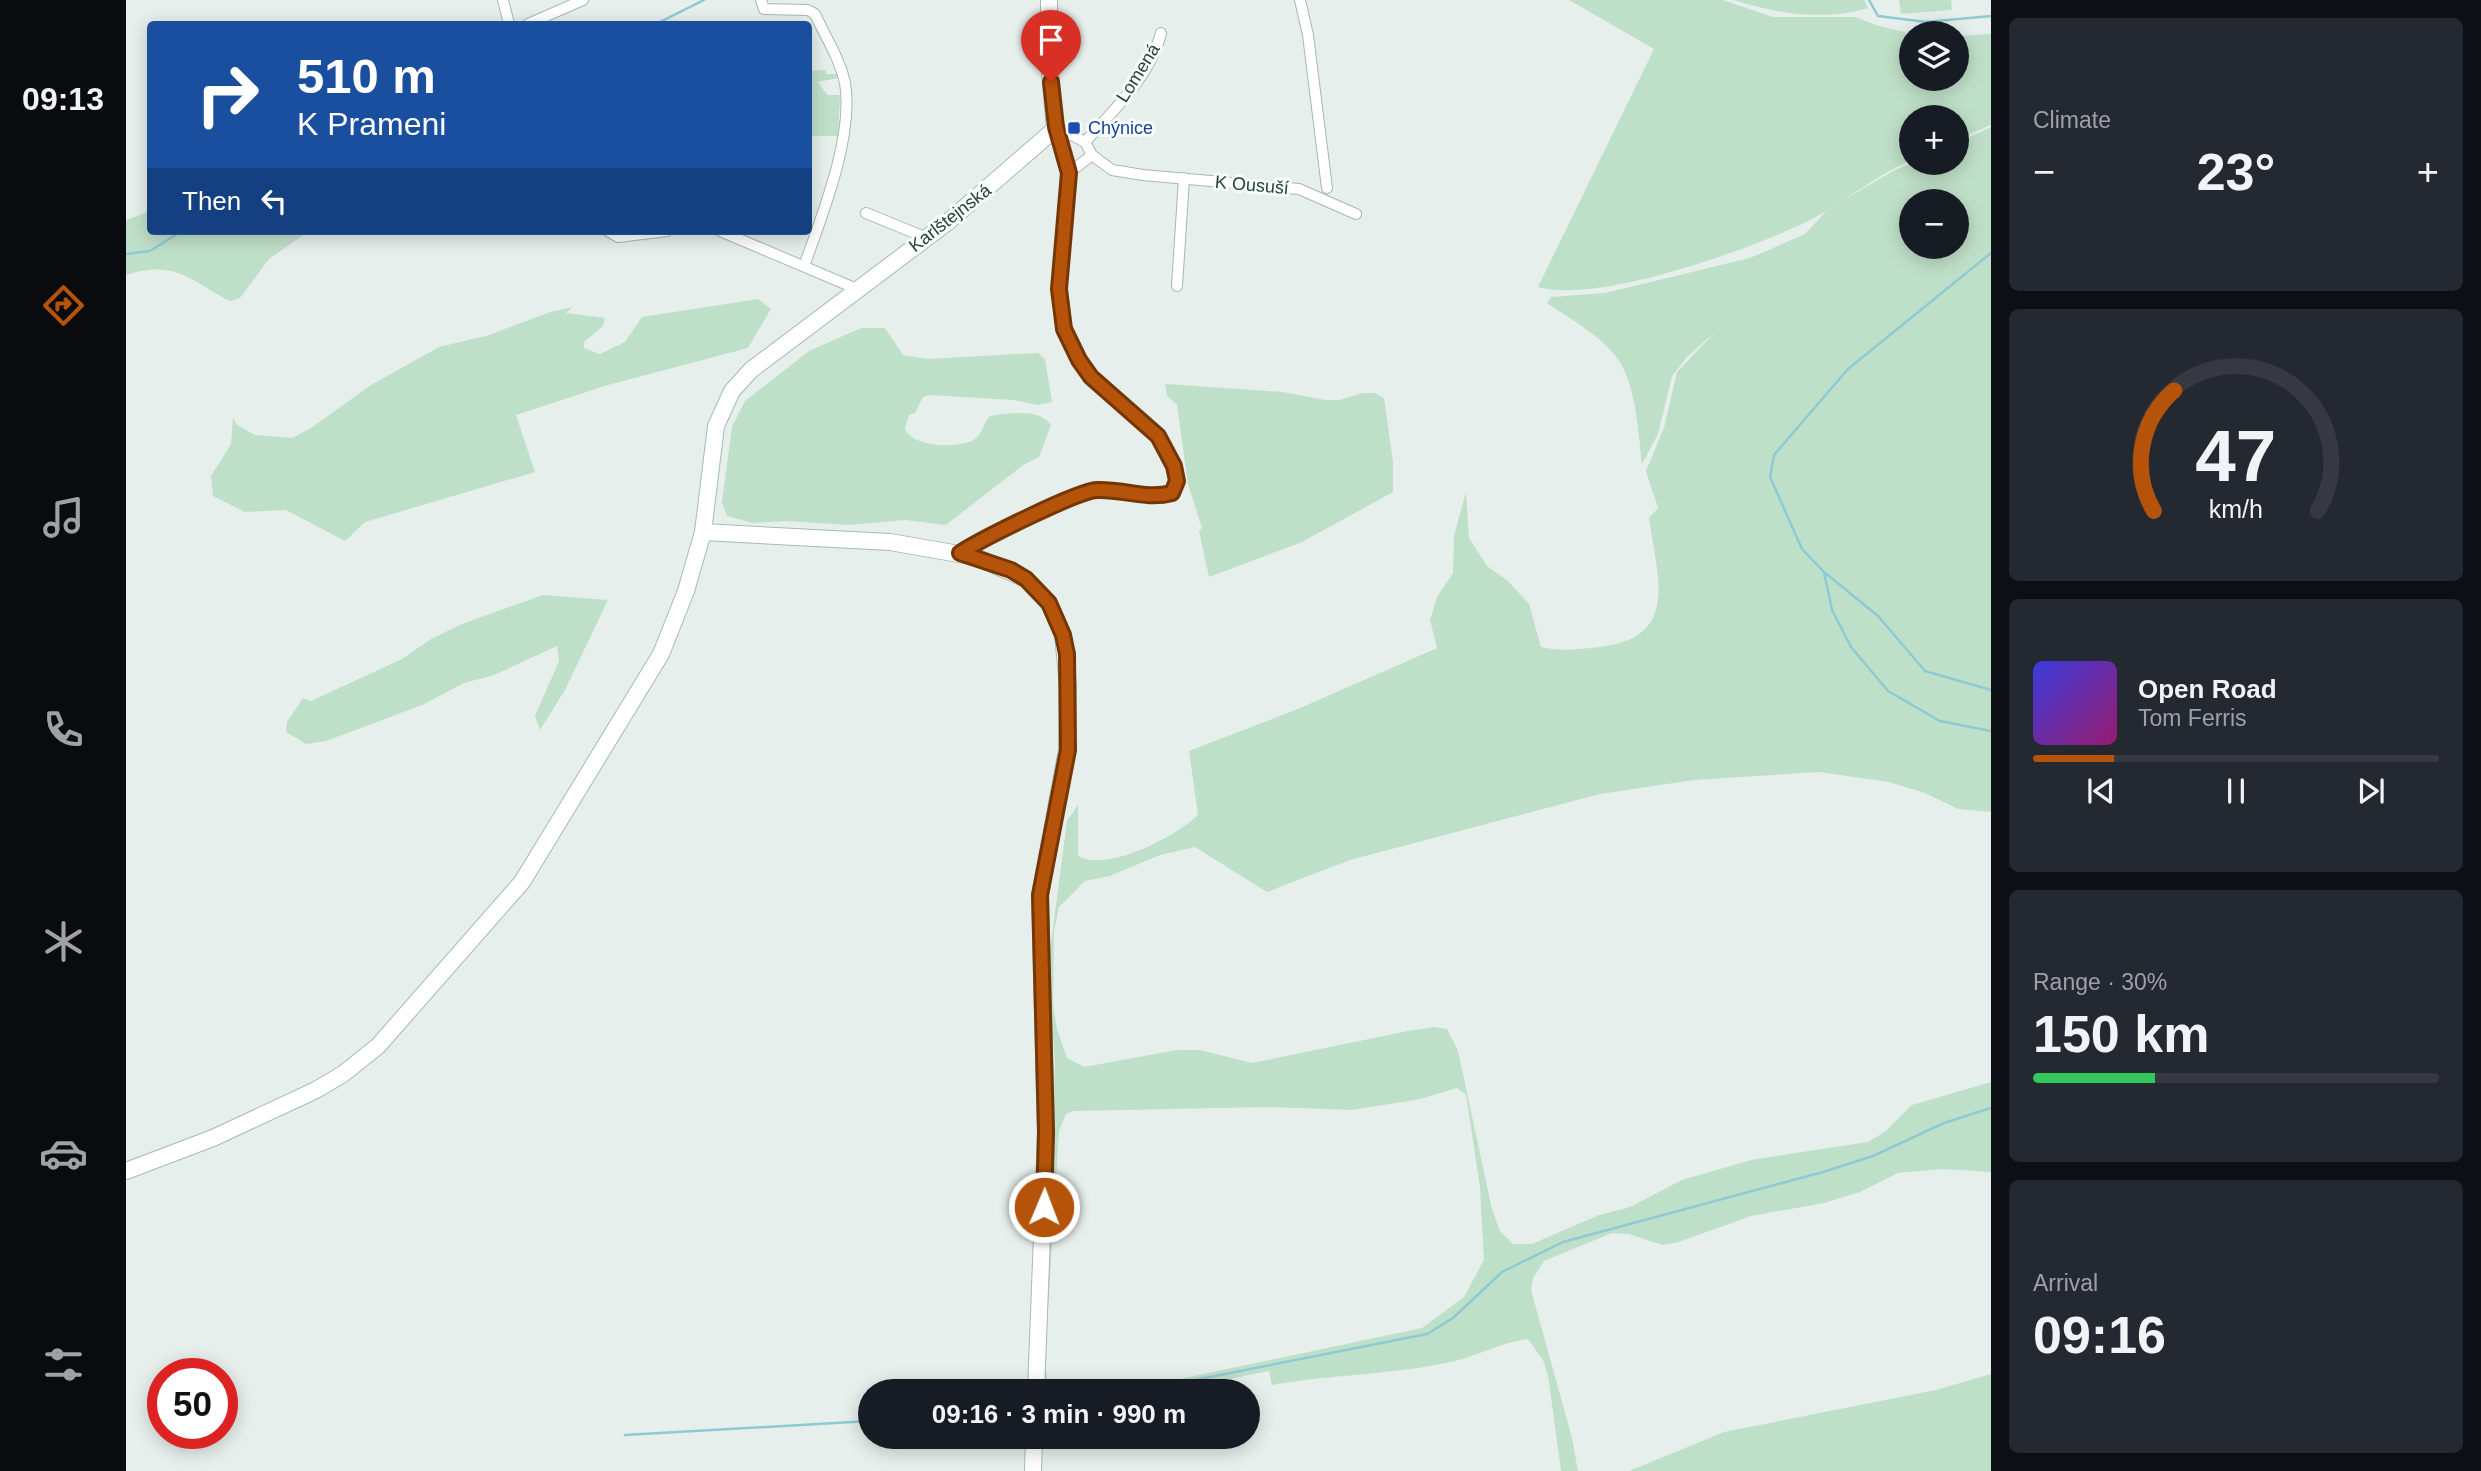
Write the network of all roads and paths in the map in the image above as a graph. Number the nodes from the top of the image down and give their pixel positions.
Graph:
1 (503, 0) edge
2 (583, 0) edge
3 (761, 0) edge
4 (1049, 0) edge
5 (1300, 0) edge
6 (508, 21) edge
7 (535, 21) edge
8 (1161, 33) dead end
9 (1056, 127) junction
10 (1085, 142) junction
11 (1092, 155) junction
12 (1069, 173) junction
13 (1184, 178) junction
14 (1327, 188) dead end
15 (866, 213) dead end
16 (1356, 214) dead end
17 (615, 235) edge
18 (634, 235) edge
19 (730, 235) edge
20 (927, 238) junction
21 (804, 266) junction
22 (1177, 286) dead end
23 (857, 289) junction
24 (703, 532) junction
25 (960, 553) junction
26 (126, 1171) edge
27 (1036, 1379) edge
28 (1034, 1449) edge
29 (1033, 1471) edge

1 - 6 street
2 - 7 street
3 - 21 street
4 - 9 main road
5 - 14 street
8 - 10 street, Lomená
9 - 10 street
9 - 12 street
9 - 20 main road, Karlštejnská
10 - 11 street
11 - 12 street
11 - 13 street, K Ousuší
12 - 25 street
13 - 16 street, K Ousuší
13 - 22 street
15 - 20 street
17 - 18 street
19 - 21 street
20 - 23 main road, Karlštejnská
21 - 23 street
23 - 24 main road, Karlštejnská
24 - 25 main road
24 - 26 main road, Karlštejnská
25 - 27 main road
28 - 29 main road

